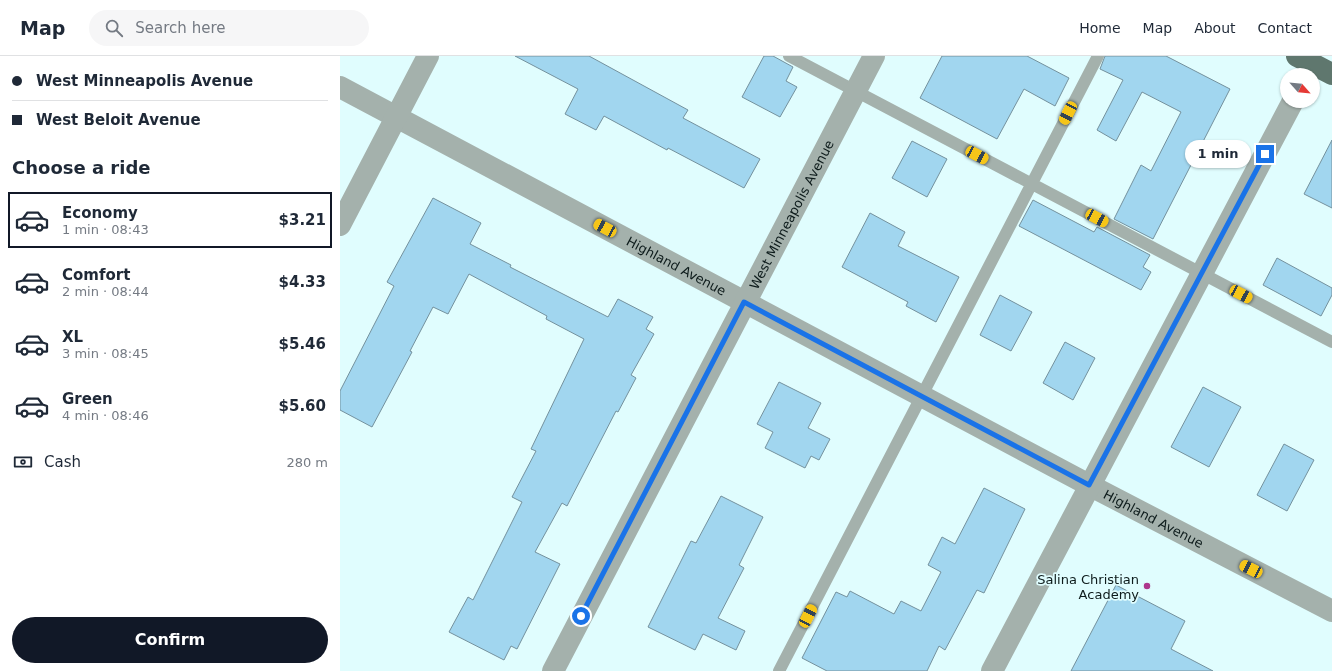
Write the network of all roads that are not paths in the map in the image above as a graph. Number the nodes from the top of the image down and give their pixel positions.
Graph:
1 (428, 56) edge
2 (789, 56) edge
3 (874, 56) edge
4 (1098, 56) edge
5 (1310, 63) edge
6 (1332, 74) edge
7 (340, 87) edge
8 (855, 91) junction
9 (1289, 108) edge
10 (396, 117) junction
11 (1032, 184) junction
12 (340, 226) edge
13 (1202, 273) junction
14 (744, 302) junction
15 (1332, 342) edge
16 (922, 396) junction
17 (1089, 485) junction
18 (1332, 611) edge
19 (553, 671) edge
20 (779, 671) edge
21 (992, 671) edge

1 - 10 street
2 - 8 lane
3 - 8 street, West Minneapolis Avenue
4 - 11 lane
5 - 6 main road
7 - 10 street, Highland Avenue
8 - 11 lane
8 - 14 street, West Minneapolis Avenue
9 - 13 street
10 - 12 street
10 - 14 street, Highland Avenue
11 - 13 lane
11 - 16 lane
13 - 15 lane
13 - 17 street
14 - 16 street, Highland Avenue
14 - 19 street, West Minneapolis Avenue
16 - 17 street, Highland Avenue
16 - 20 lane
17 - 18 street, Highland Avenue
17 - 21 street

